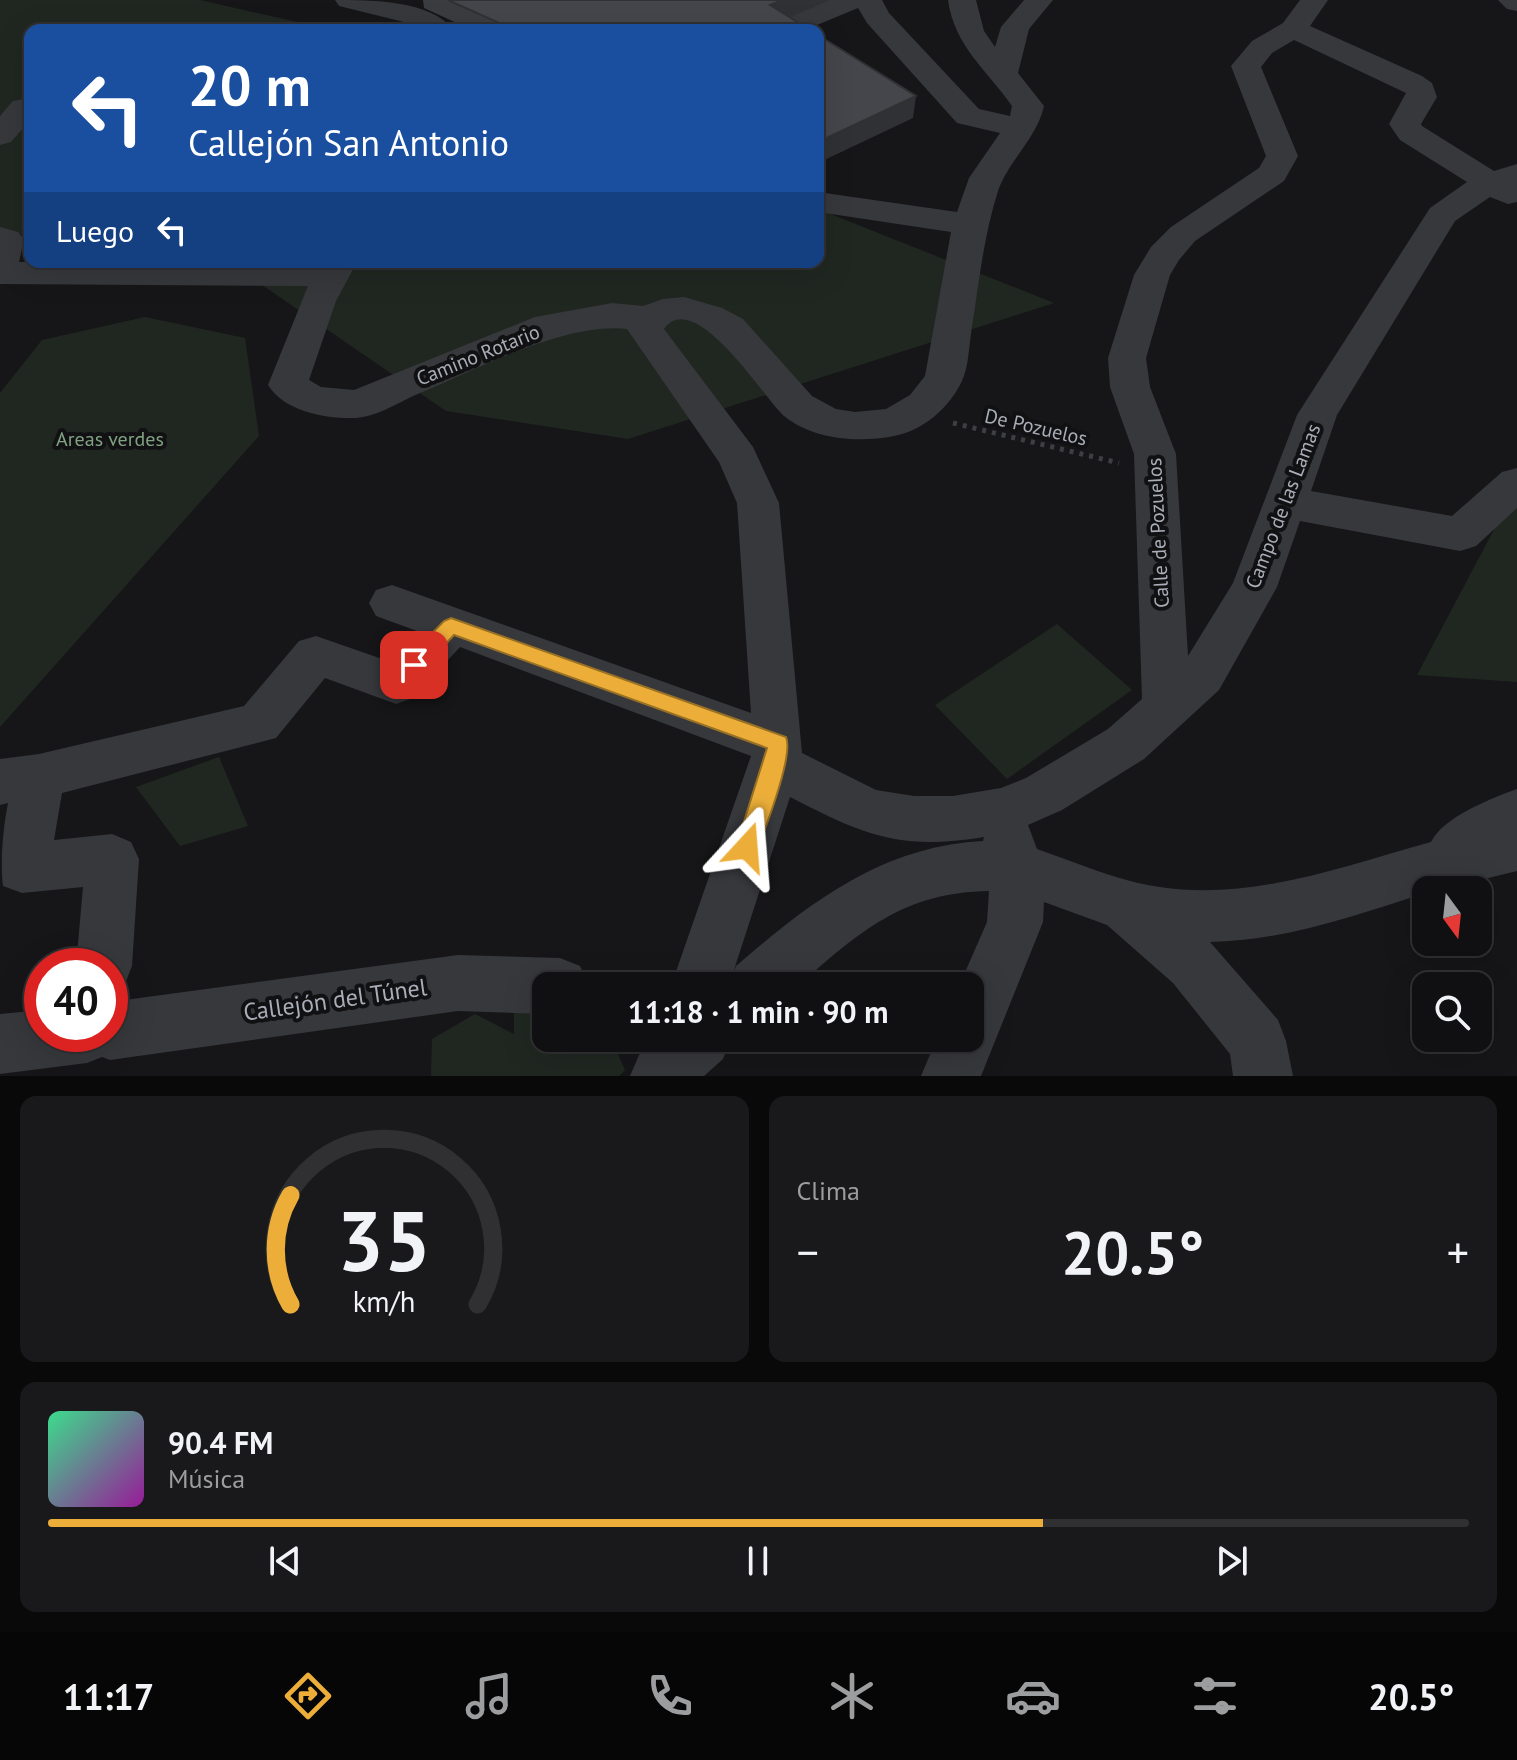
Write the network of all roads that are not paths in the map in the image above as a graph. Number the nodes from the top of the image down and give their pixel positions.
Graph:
1 (853, 0) edge
2 (868, 0) edge
3 (1039, 0) edge
4 (382, 4) edge
5 (958, 4) edge
6 (1304, 15) edge
7 (426, 24) edge
8 (794, 24) edge
9 (1002, 76) junction
10 (940, 86) junction
11 (899, 87) edge
12 (18, 109) edge
13 (1019, 128) junction
14 (0, 135) edge
15 (1508, 185) edge
16 (824, 203) edge
17 (970, 224) junction
18 (0, 238) edge
19 (336, 268) edge
20 (0, 270) edge
21 (649, 319) junction
22 (1517, 483) edge
23 (1285, 502) junction
24 (392, 603) dead end
25 (451, 626) junction
26 (1167, 705) junction
27 (776, 754) junction
28 (19, 779) edge
29 (1004, 811) junction
30 (1517, 812) edge
31 (1517, 847) edge
32 (1013, 867) junction
33 (1433, 867) junction
34 (1127, 909) junction
35 (105, 948) edge
36 (705, 972) edge
37 (772, 972) edge
38 (532, 985) edge
39 (984, 996) edge
40 (128, 1029) edge
41 (24, 1041) edge
42 (0, 1044) edge
43 (961, 1052) edge
44 (951, 1076) edge
45 (1263, 1076) edge

1 - 8 street
2 - 10 street
3 - 9 street
4 - 7 street
5 - 9 street
6 - 15 street
6 - 26 street, Calle de Pozuelos
9 - 13 street
10 - 11 street
10 - 13 street
12 - 14 street
13 - 17 street, Camino Rotario
15 - 23 street, Campo de las Lamas
16 - 17 street
17 - 21 street, Camino Rotario
18 - 20 street
19 - 20 street
19 - 21 street, Camino Rotario
21 - 27 street
22 - 23 street
23 - 26 street, Campo de las Lamas
24 - 25 street, Campo de las Lamas
25 - 27 street, Campo de las Lamas
25 - 28 street
26 - 29 street, Campo de las Lamas
27 - 29 street, Campo de las Lamas
27 - 36 street
28 - 35 street
29 - 32 street
30 - 33 street
31 - 33 street
32 - 34 street
32 - 37 street
32 - 39 street
33 - 34 street
34 - 45 street
38 - 40 street, Callejón del Túnel
41 - 42 street
43 - 44 street

